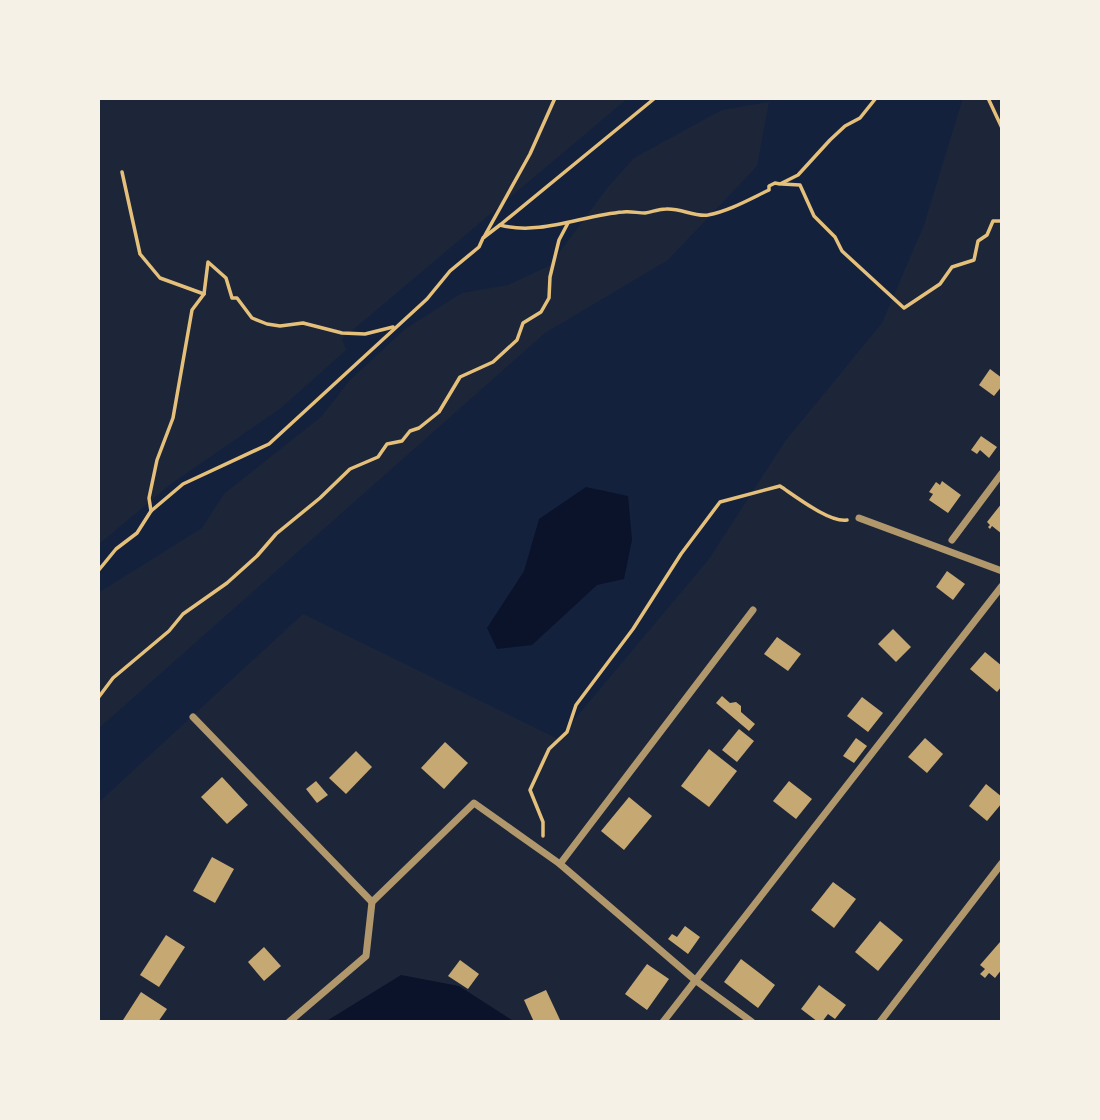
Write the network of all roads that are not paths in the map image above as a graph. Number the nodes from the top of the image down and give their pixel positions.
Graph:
1 (1002, 473) edge
2 (859, 518) road end
3 (952, 540) dead end
4 (1002, 572) edge
5 (1002, 586) edge
6 (753, 610) dead end
7 (193, 717) dead end
8 (1002, 863) edge
9 (560, 864) junction
10 (372, 902) junction
11 (695, 980) junction
12 (289, 1022) edge
13 (663, 1022) edge
14 (752, 1022) edge
15 (880, 1022) edge

1 - 3 street
2 - 4 street
5 - 11 street
6 - 9 street
7 - 10 street
8 - 15 street
9 - 10 street
9 - 11 street
10 - 12 street
11 - 13 street
11 - 14 street

